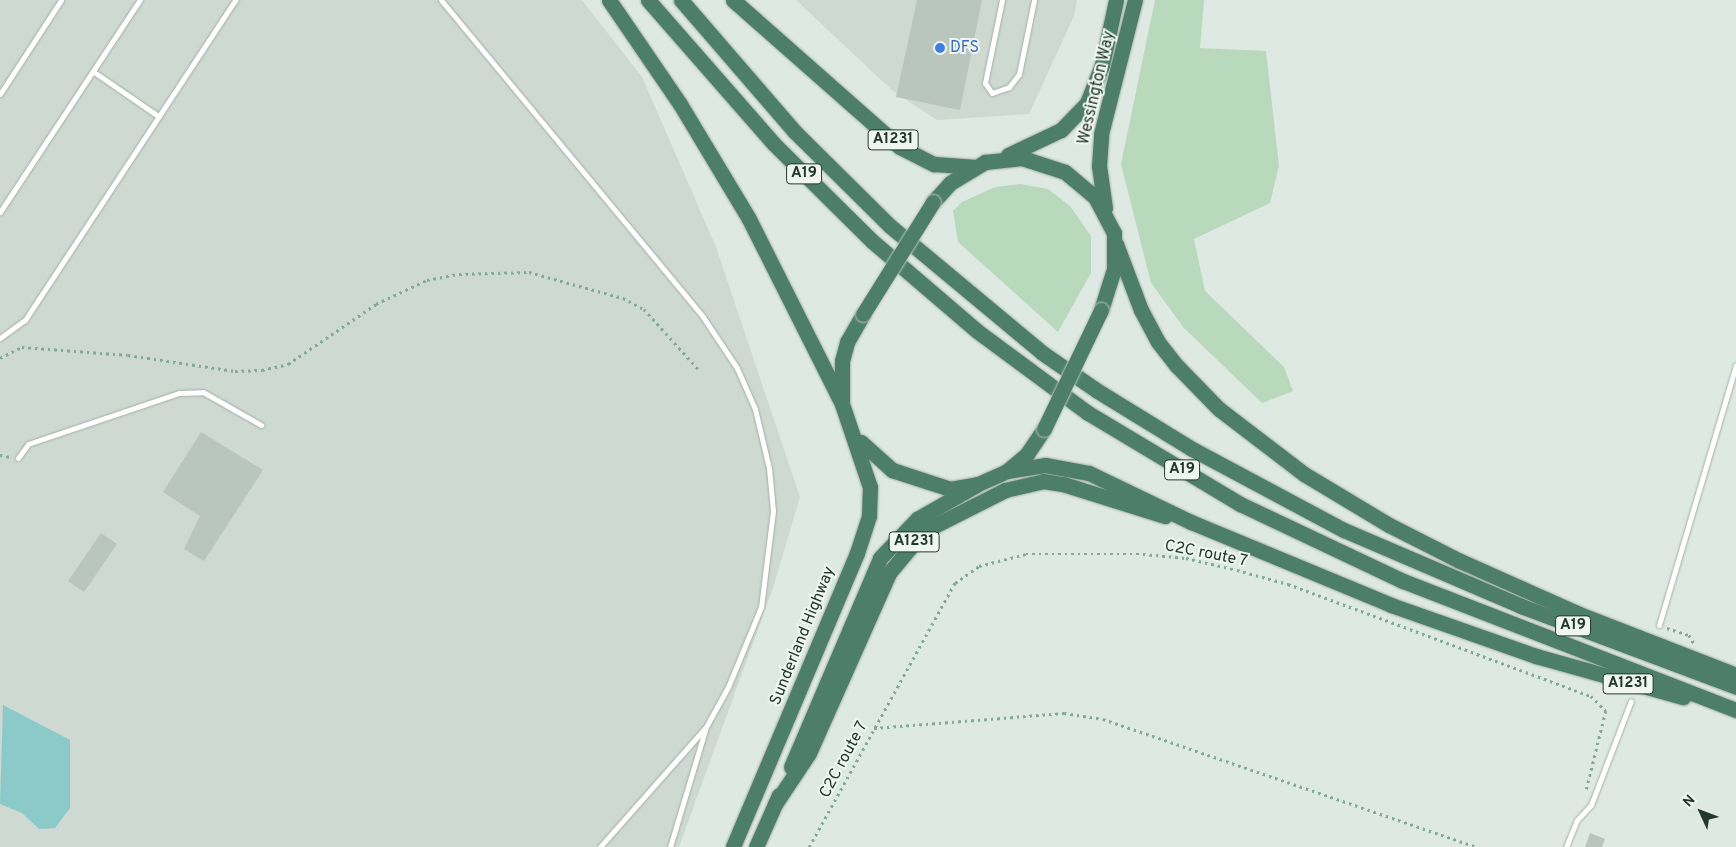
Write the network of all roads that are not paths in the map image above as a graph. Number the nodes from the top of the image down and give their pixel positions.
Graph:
1 (60, 0) edge
2 (140, 0) edge
3 (234, 0) edge
4 (441, 0) edge
5 (609, 0) edge
6 (648, 0) edge
7 (681, 0) edge
8 (732, 0) edge
9 (1002, 0) edge
10 (1034, 0) edge
11 (1116, 0) edge
12 (1135, 0) edge
13 (94, 72) junction
14 (0, 94) edge
15 (158, 116) junction
16 (998, 160) junction
17 (973, 167) junction
18 (0, 212) edge
19 (1106, 213) junction
20 (1116, 244) junction
21 (0, 338) edge
22 (1736, 365) edge
23 (842, 404) junction
24 (261, 425) dead end
25 (854, 433) junction
26 (18, 458) dead end
27 (1007, 471) junction
28 (978, 484) junction
29 (1191, 522) junction
30 (1659, 625) road end
31 (1736, 675) edge
32 (1736, 687) edge
33 (1631, 702) dead end
34 (1721, 705) junction
35 (1736, 710) edge
36 (706, 727) junction
37 (775, 804) junction
38 (600, 847) edge
39 (670, 847) edge
40 (733, 847) edge
41 (756, 847) edge
42 (1566, 847) edge

1 - 14 lane
2 - 13 lane
3 - 15 lane
4 - 36 lane
5 - 23 highway
6 - 34 highway, A19
7 - 32 highway, A19
8 - 17 highway, A1231
9 - 10 lane
11 - 16 highway, Wessington Way / A1231
12 - 19 highway, Wessington Way / A1231
13 - 15 lane
13 - 18 lane
15 - 21 lane
16 - 17 highway, A1231
16 - 19 highway, A1231
17 - 23 highway, A1231, bridge
19 - 20 highway, A1231
20 - 27 highway, A1231, bridge
20 - 31 highway, A19
22 - 30 lane
23 - 25 highway, A1231
24 - 26 lane
25 - 28 highway, A1231
25 - 40 highway, Sunderland Highway / A1231
27 - 28 highway, A1231
27 - 29 highway, A1231
28 - 37 highway, A1231
29 - 34 highway, A1231
29 - 37 highway, A1231
33 - 42 lane
34 - 35 highway, A19
36 - 38 lane
36 - 39 lane
37 - 41 highway, A1231

